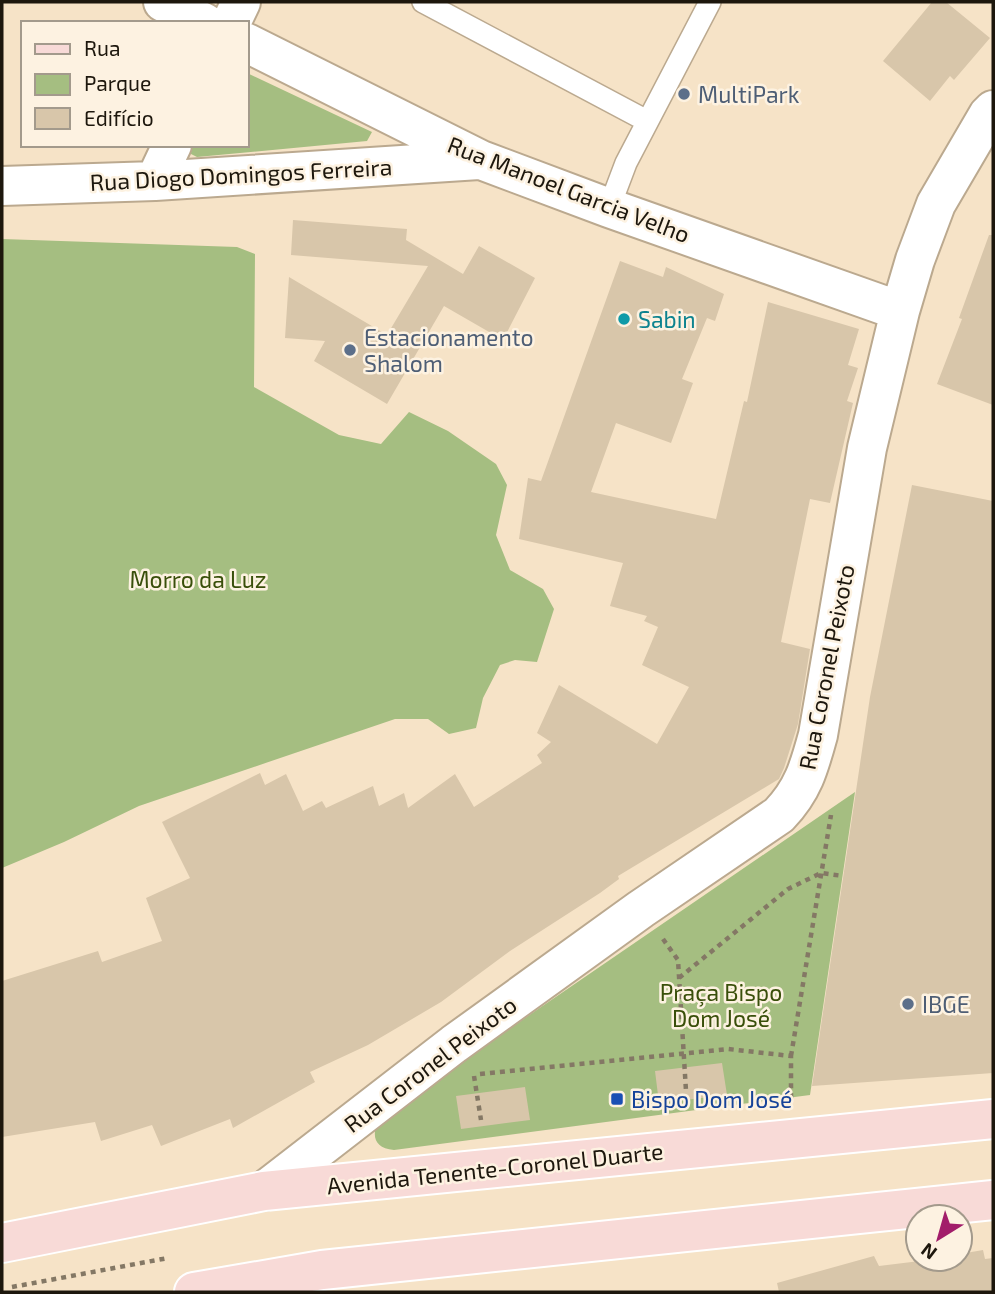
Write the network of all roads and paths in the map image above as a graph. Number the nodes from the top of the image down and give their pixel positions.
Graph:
1 (163, 2) edge
2 (241, 2) edge
3 (423, 2) edge
4 (710, 2) edge
5 (201, 21) edge
6 (232, 21) edge
7 (248, 44) edge
8 (993, 110) edge
9 (647, 121) junction
10 (171, 147) edge
11 (481, 160) junction
12 (155, 181) junction
13 (2, 186) edge
14 (608, 208) junction
15 (900, 311) junction
16 (808, 772) junction
17 (821, 873) junction
18 (842, 876) dead end
19 (641, 909) junction
20 (679, 978) junction
21 (683, 1054) junction
22 (791, 1056) junction
23 (462, 1082) dead end
24 (686, 1091) dead end
25 (993, 1119) edge
26 (792, 1139) junction
27 (264, 1191) junction
28 (993, 1200) edge
29 (2, 1244) edge
30 (168, 1258) dead end
31 (12, 1287) dead end
32 (194, 1292) edge

1 - 5 street
2 - 6 street
3 - 9 lane
4 - 9 lane
7 - 11 street, Rua Manoel Garcia Velho
8 - 15 street, Rua Coronel Peixoto
9 - 14 lane
10 - 12 street
11 - 12 street, Rua Diogo Domingos Ferreira
11 - 14 street, Rua Manoel Garcia Velho
12 - 13 street, Rua Diogo Domingos Ferreira
14 - 15 street, Rua Manoel Garcia Velho
15 - 16 street, Rua Coronel Peixoto
16 - 17 path
16 - 19 street, Rua Coronel Peixoto
17 - 18 path
17 - 20 path
17 - 22 path
19 - 20 path
19 - 27 street, Rua Coronel Peixoto
20 - 21 path
21 - 22 path
21 - 23 path
21 - 24 path
22 - 26 path
25 - 26 main road, Avenida Tenente-Coronel Duarte
26 - 27 main road, Avenida Tenente-Coronel Duarte
27 - 29 main road, Avenida Tenente-Coronel Duarte
28 - 32 main road
30 - 31 path

